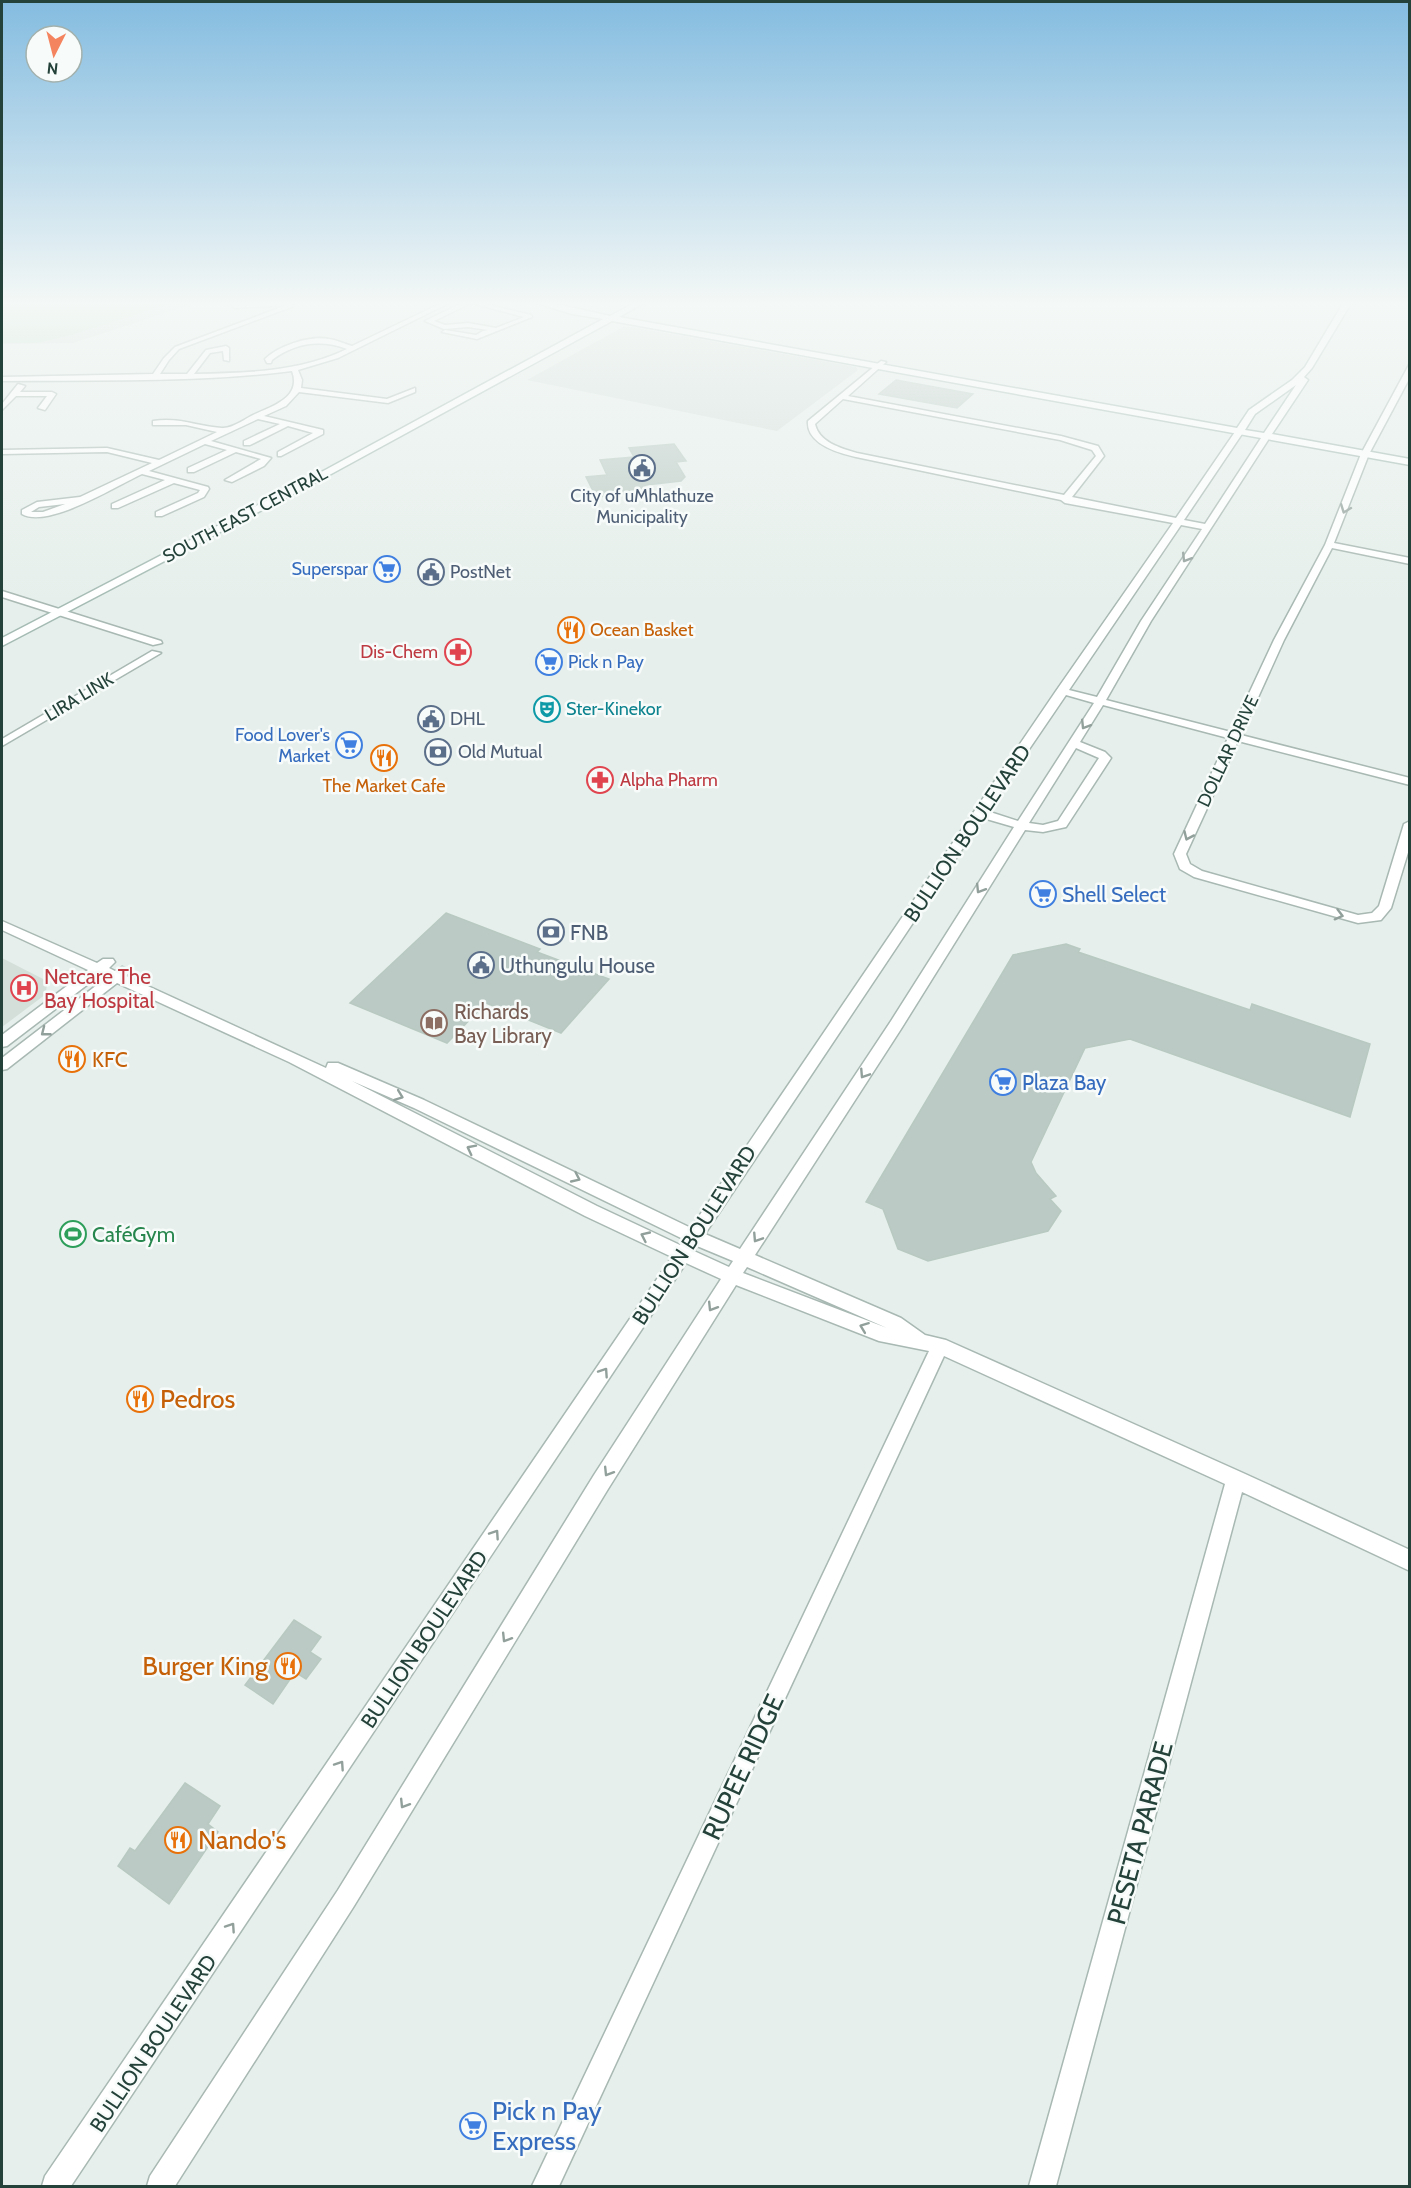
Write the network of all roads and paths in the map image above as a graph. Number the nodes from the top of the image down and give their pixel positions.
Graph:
1 (46, 402) edge
2 (285, 402) edge
3 (452, 402) edge
4 (836, 402) edge
5 (873, 402) edge
6 (1095, 402) edge
7 (1106, 402) edge
8 (1266, 402) edge
9 (1289, 402) edge
10 (1393, 402) edge
11 (42, 408) dead end
12 (1252, 412) junction
13 (255, 416) junction
14 (1189, 416) junction
15 (156, 423) dead end
16 (287, 424) junction
17 (1241, 428) junction
18 (223, 431) junction
19 (1268, 434) junction
20 (202, 441) junction
21 (248, 443) dead end
22 (236, 449) junction
23 (2, 452) edge
24 (1366, 452) junction
25 (281, 454) dead end
26 (1410, 456) edge
27 (159, 462) junction
28 (1410, 462) edge
29 (191, 470) dead end
30 (141, 471) junction
31 (173, 480) junction
32 (229, 480) dead end
33 (82, 499) junction
34 (1065, 500) junction
35 (115, 506) dead end
36 (159, 514) dead end
37 (1146, 516) junction
38 (1178, 522) junction
39 (1205, 527) junction
40 (1166, 539) junction
41 (1329, 545) junction
42 (1410, 561) edge
43 (2, 594) edge
44 (56, 612) junction
45 (2, 637) edge
46 (2, 643) edge
47 (152, 648) junction
48 (1061, 691) junction
49 (1100, 701) junction
50 (1234, 736) junction
51 (2, 737) edge
52 (2, 742) edge
53 (1073, 743) junction
54 (1410, 782) edge
55 (980, 813) junction
56 (1410, 824) edge
57 (1020, 825) junction
58 (2, 919) edge
59 (2, 926) edge
60 (103, 966) junction
61 (120, 973) junction
62 (2, 1042) edge
63 (2, 1065) edge
64 (694, 1237) junction
65 (683, 1254) junction
66 (738, 1267) junction
67 (930, 1343) junction
68 (1236, 1479) junction
69 (1410, 1561) edge
70 (55, 2187) edge
71 (160, 2187) edge
72 (545, 2187) edge
73 (1042, 2187) edge

1 - 11 street
2 - 13 street
3 - 44 street, SOUTH EAST CENTRAL
4 - 34 street
5 - 34 street
6 - 17 street
7 - 14 street
8 - 12 street, BULLION BOULEVARD
9 - 19 street, BULLION BOULEVARD
10 - 24 street, DOLLAR DRIVE
12 - 14 street
12 - 17 street, BULLION BOULEVARD
13 - 16 street
13 - 18 street
14 - 17 street
15 - 18 street
16 - 21 street
16 - 25 street
17 - 19 street
17 - 38 street, BULLION BOULEVARD
18 - 20 street
19 - 24 street
19 - 39 street, BULLION BOULEVARD
20 - 22 street
20 - 27 street
22 - 29 street
22 - 32 street
23 - 27 street
24 - 26 street
24 - 28 street
24 -> 41 street, DOLLAR DRIVE
27 - 30 street
30 - 31 street
30 - 33 street
31 - 35 street
31 - 36 street
33 - 33 street
34 - 37 street
37 - 38 street
37 - 40 street
38 - 39 street
38 - 40 street, BULLION BOULEVARD
39 -> 49 street, BULLION BOULEVARD
40 - 48 street, BULLION BOULEVARD
41 - 42 street
41 - 50 street, DOLLAR DRIVE
43 - 44 street
44 - 45 street, SOUTH EAST CENTRAL
44 - 46 street, SOUTH EAST CENTRAL
44 - 47 street
47 - 51 street, LIRA LINK
47 - 52 street, LIRA LINK
48 - 49 street
48 - 55 street, BULLION BOULEVARD
49 - 50 street
49 -> 53 street, BULLION BOULEVARD
50 - 54 street
50 -> 56 street, DOLLAR DRIVE
53 - 57 street, BULLION BOULEVARD
53 - 57 street
55 - 57 street
55 - 64 street, BULLION BOULEVARD
57 -> 66 street, BULLION BOULEVARD
58 - 60 street
59 - 60 street
60 - 61 street
60 - 62 street
61 -> 63 street
61 -> 64 street
65 -> 61 street
64 - 65 street, BULLION BOULEVARD
64 - 66 street
65 - 66 street
70 -> 65 street, BULLION BOULEVARD
66 - 67 street
66 -> 71 street, BULLION BOULEVARD
67 - 68 street
67 - 72 street, RUPEE RIDGE
68 - 69 street
68 - 73 street, PESETA PARADE

